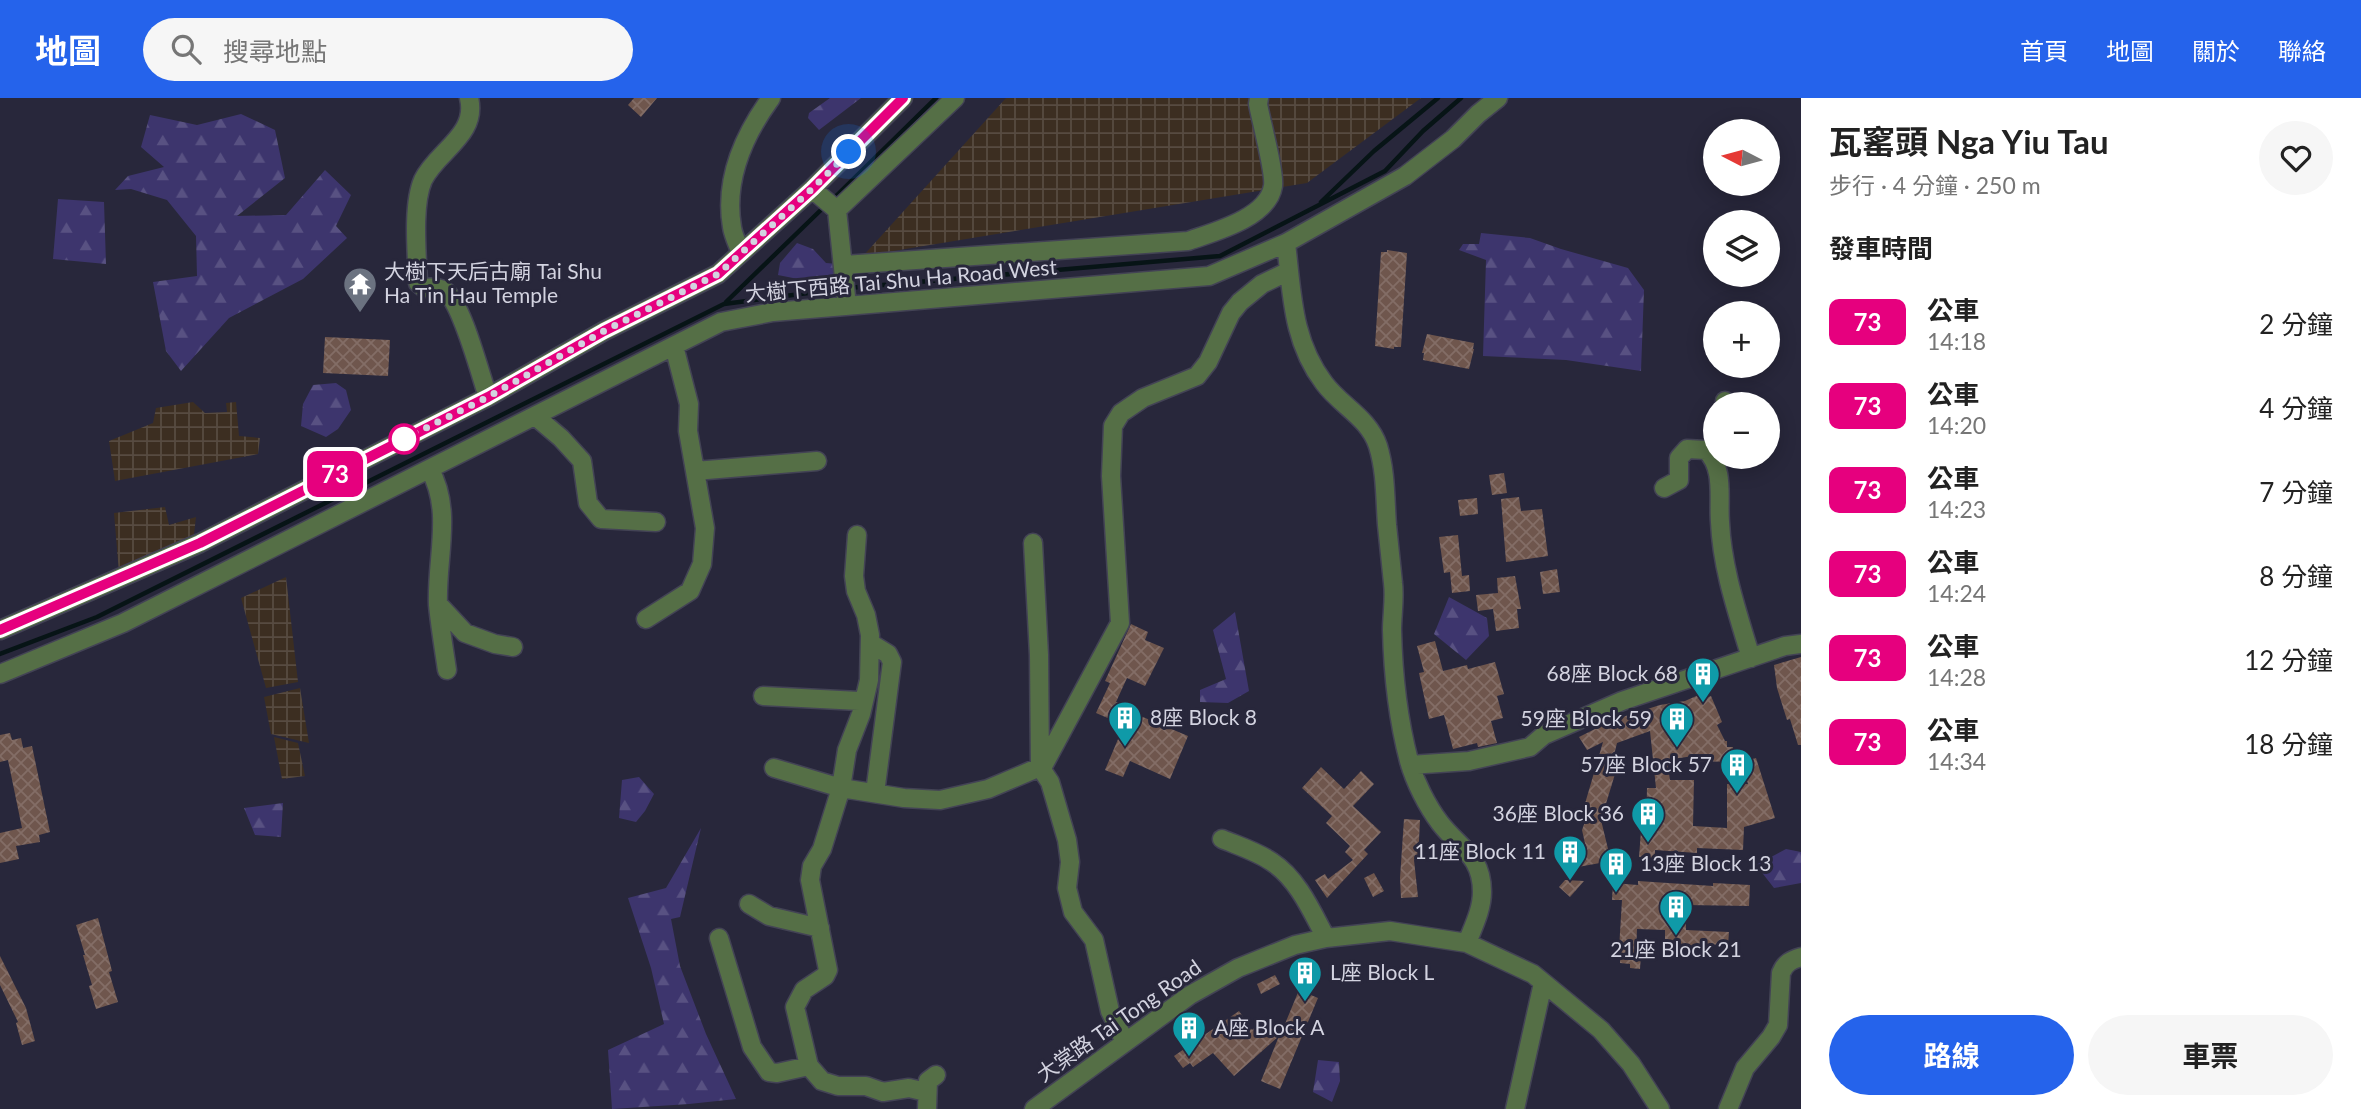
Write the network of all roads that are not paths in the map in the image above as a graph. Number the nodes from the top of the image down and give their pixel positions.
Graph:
1 (469, 98) edge
2 (771, 98) edge
3 (903, 98) edge
4 (955, 98) edge
5 (1259, 98) edge
6 (1498, 98) edge
7 (814, 191) junction
8 (834, 209) junction
9 (1286, 243) junction
10 (741, 253) junction
11 (844, 265) junction
12 (1289, 271) junction
13 (847, 306) junction
14 (674, 346) junction
15 (488, 397) junction
16 (535, 416) junction
17 (1703, 450) edge
18 (817, 461) dead end
19 (1717, 469) edge
20 (430, 470) junction
21 (695, 471) junction
22 (1664, 488) dead end
23 (656, 522) dead end
24 (857, 535) dead end
25 (1033, 543) dead end
26 (438, 604) junction
27 (646, 619) dead end
28 (0, 630) edge
29 (870, 643) junction
30 (1801, 644) edge
31 (513, 647) dead end
32 (1751, 658) junction
33 (447, 670) dead end
34 (0, 674) edge
35 (762, 696) dead end
36 (863, 706) junction
37 (1410, 765) junction
38 (774, 768) dead end
39 (1041, 768) junction
40 (841, 788) junction
41 (875, 793) junction
42 (1222, 839) dead end
43 (749, 904) dead end
44 (820, 928) junction
45 (719, 938) dead end
46 (1326, 938) junction
47 (1467, 943) junction
48 (1801, 957) edge
49 (1543, 983) junction
50 (1125, 1042) junction
51 (809, 1066) junction
52 (936, 1075) dead end
53 (927, 1101) edge
54 (1521, 1105) edge
55 (1034, 1109) edge
56 (1660, 1109) edge
57 (1728, 1109) edge

1 - 15 street
2 - 10 street
3 - 7 street
4 - 8 street
5 - 11 street
6 - 9 street, 大樹下西路 Tai Shu Ha Road West
7 - 8 street
7 - 10 street
8 - 11 street
9 - 12 street
9 - 13 street, 大樹下西路 Tai Shu Ha Road West
10 - 15 street
11 - 13 street
12 - 37 street
12 - 39 street
13 - 14 street, 大樹下西路 Tai Shu Ha Road West
14 - 16 street, 大樹下西路 Tai Shu Ha Road West
14 - 21 street
15 - 28 street
16 - 20 street, 大樹下西路 Tai Shu Ha Road West
16 - 23 street
17 - 22 street
18 - 21 street
19 - 32 street
20 - 26 street
20 - 34 street, 大樹下西路 Tai Shu Ha Road West
21 - 27 street
24 - 29 street
25 - 39 street
26 - 31 street
26 - 33 street
29 - 36 street
29 - 41 street
30 - 32 street
32 - 37 street
35 - 36 street
36 - 40 street
37 - 47 street
38 - 40 street
39 - 41 street
39 - 50 street
40 - 41 street
40 - 44 street
42 - 46 street
43 - 44 street
44 - 51 street
45 - 51 street
46 - 47 street, 大棠路 Tai Tong Road
46 - 50 street, 大棠路 Tai Tong Road
47 - 49 street, 大棠路 Tai Tong Road
48 - 57 street
49 - 54 street
49 - 56 street, 大棠路 Tai Tong Road
50 - 55 street, 大棠路 Tai Tong Road
51 - 53 street
52 - 53 street

